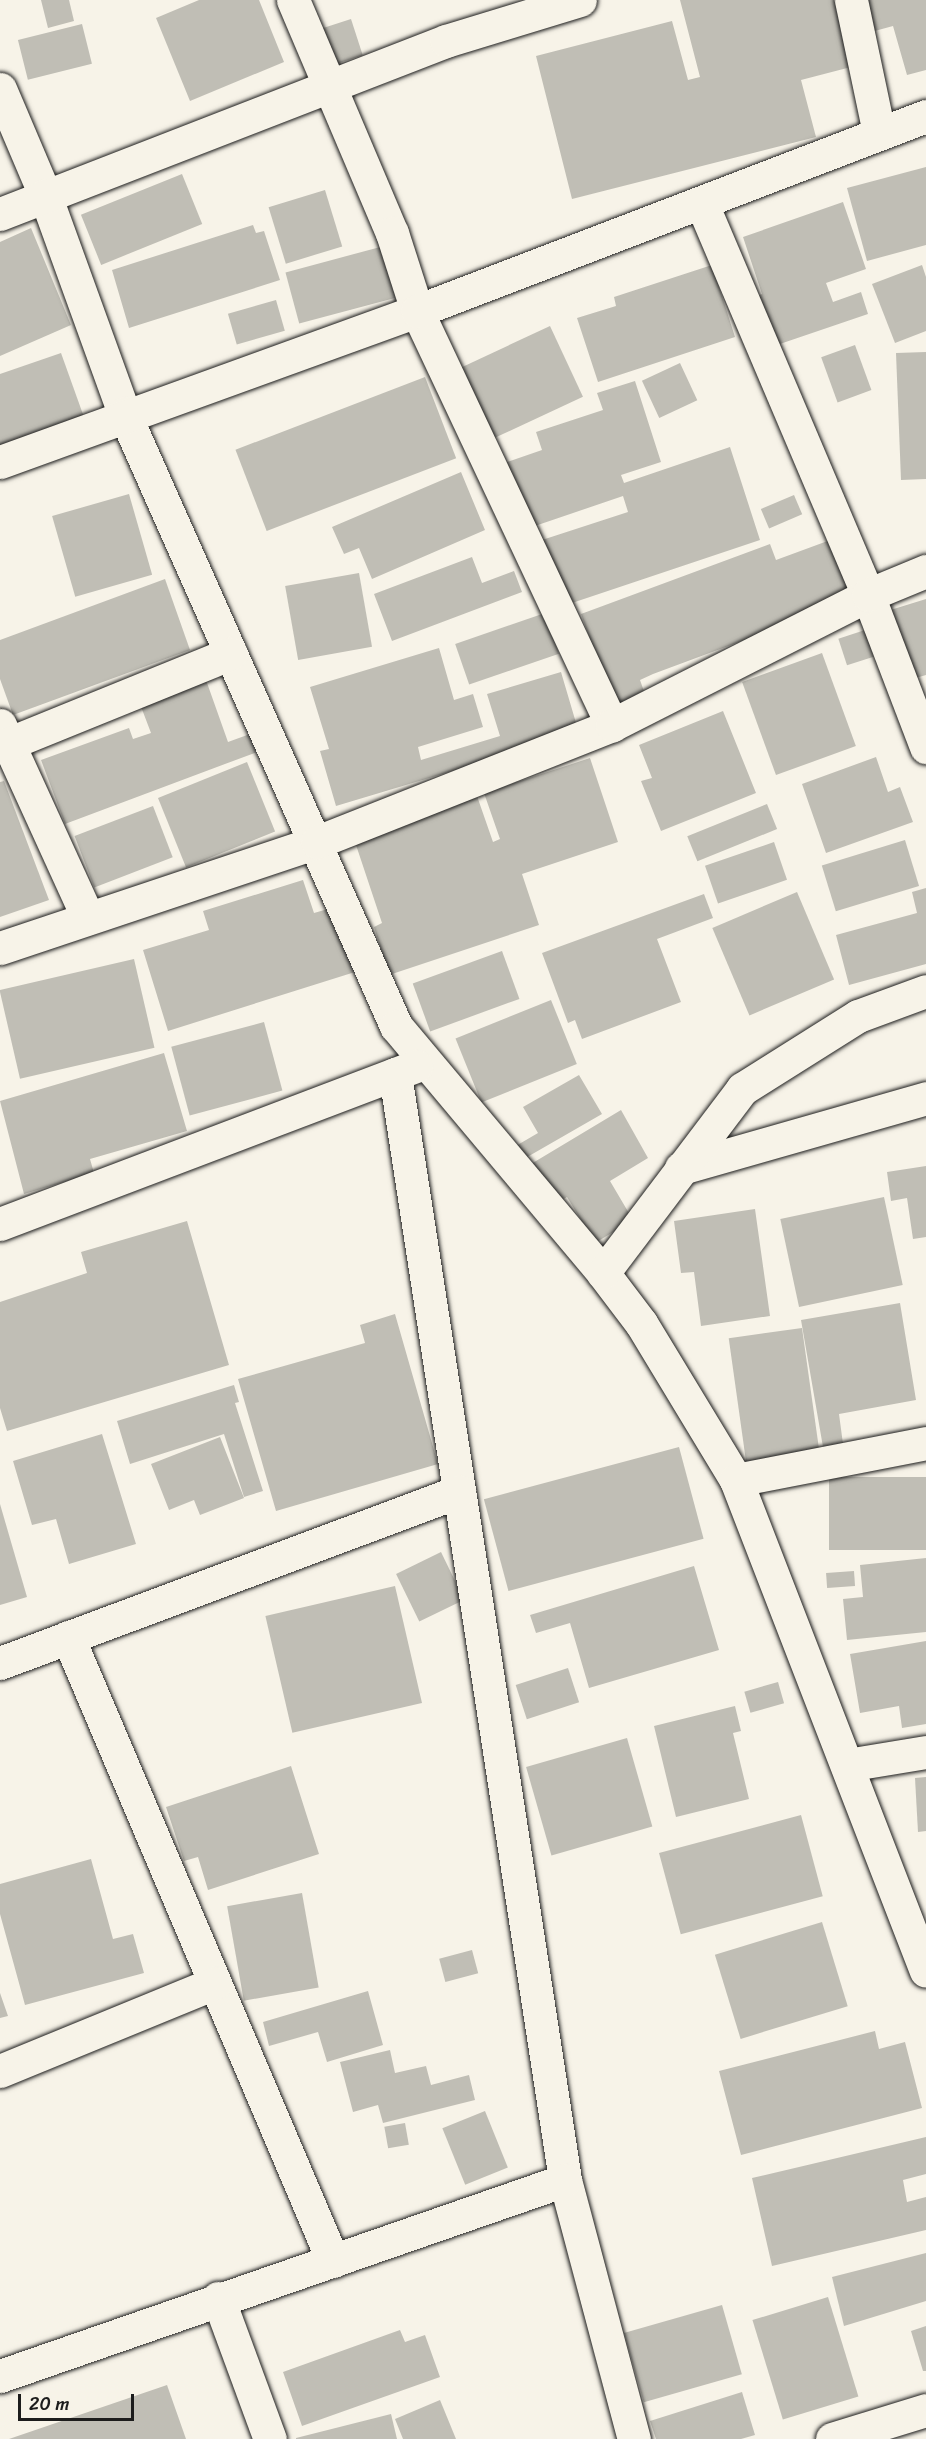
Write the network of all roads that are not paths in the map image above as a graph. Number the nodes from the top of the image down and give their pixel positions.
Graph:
1 (293, 0) edge
2 (580, 0) edge
3 (851, 0) edge
4 (0, 89) edge
5 (328, 89) junction
6 (926, 116) edge
7 (879, 133) junction
8 (45, 195) junction
9 (702, 204) junction
10 (0, 214) edge
11 (417, 311) junction
12 (124, 413) junction
13 (0, 462) edge
14 (926, 571) edge
15 (868, 595) junction
16 (231, 653) junction
17 (612, 725) junction
18 (3, 739) edge
19 (926, 747) edge
20 (317, 842) junction
21 (88, 918) junction
22 (0, 948) edge
23 (926, 991) edge
24 (426, 1062) junction
25 (395, 1074) junction
26 (926, 1098) edge
27 (681, 1168) junction
28 (0, 1224) edge
29 (603, 1273) junction
30 (926, 1443) edge
31 (736, 1480) junction
32 (459, 1491) junction
33 (68, 1637) junction
34 (0, 1663) edge
35 (926, 1752) edge
36 (847, 1765) junction
37 (926, 1971) edge
38 (215, 1983) junction
39 (0, 2071) edge
40 (565, 2180) junction
41 (333, 2261) junction
42 (218, 2298) junction
43 (0, 2376) edge
44 (926, 2410) edge
45 (270, 2439) edge
46 (634, 2439) edge
47 (832, 2439) edge

1 - 5 street
2 - 5 street
3 - 7 street
4 - 8 street
5 - 8 street
5 - 11 street
6 - 7 street
7 - 9 street
8 - 10 street
8 - 12 street
9 - 11 street
9 - 15 street
11 - 12 street
11 - 17 street
12 - 13 street
12 - 16 street
14 - 15 street
15 - 17 street
15 - 19 street
16 - 18 street
16 - 20 street
17 - 20 street
18 - 21 street
20 - 21 street
20 - 24 street
21 - 22 street
23 - 27 street
24 - 25 street
24 - 29 street
25 - 28 street
25 - 32 street
26 - 27 street
27 - 29 street
29 - 31 street
30 - 31 street
31 - 36 street
32 - 33 street
32 - 40 street
33 - 34 street
33 - 38 street
35 - 36 street
36 - 37 street
38 - 39 street
38 - 41 street
40 - 41 street
40 - 46 street
41 - 42 street
42 - 43 street
42 - 45 street
44 - 47 street

